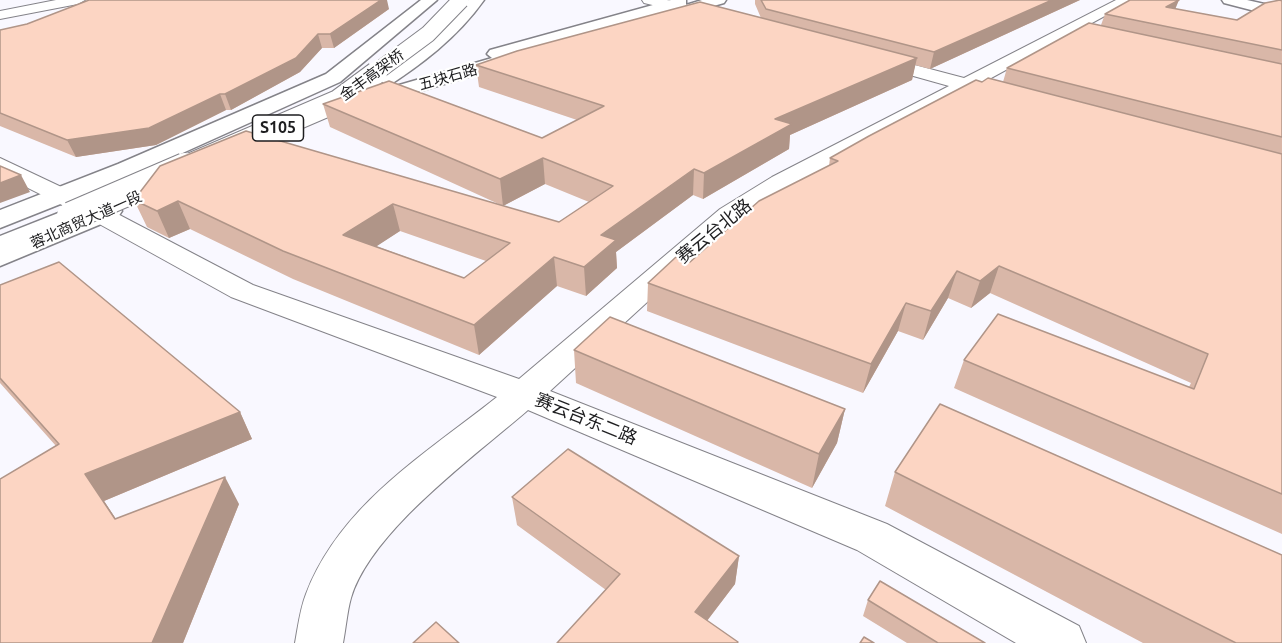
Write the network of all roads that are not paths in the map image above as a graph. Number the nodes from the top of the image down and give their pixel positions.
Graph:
1 (78, 0) edge
2 (429, 0) edge
3 (439, 0) edge
4 (461, 0) edge
5 (477, 0) edge
6 (649, 0) edge
7 (1127, 0) edge
8 (1228, 0) edge
9 (38, 3) edge
10 (683, 4) edge
11 (720, 9) edge
12 (1282, 13) edge
13 (0, 15) edge
14 (860, 56) edge
15 (401, 70) junction
16 (964, 84) junction
17 (299, 93) junction
18 (998, 94) edge
19 (318, 118) junction
20 (0, 165) edge
21 (73, 209) junction
22 (0, 220) edge
23 (0, 233) edge
24 (0, 246) edge
25 (0, 258) edge
26 (524, 394) junction
27 (319, 643) edge
28 (1062, 643) edge

1 - 9 street
2 - 17 main road, 蓉北商贸大道一段
3 - 21 main road, 金丰高架桥 / S105
4 - 21 main road, 金丰高架桥 / S105, bridge
5 - 15 main road, 蓉北商贸大道一段
6 - 10 street
7 - 16 street, 赛云台北路
8 - 12 main road
9 - 13 street
10 - 11 street
10 - 15 main road, 五块石路
10 - 19 main road, 五块石路
14 - 16 street
15 - 17 main road, 五块石路
15 - 19 main road, 蓉北商贸大道一段
16 - 18 street
16 - 26 street, 赛云台北路
17 - 21 main road, 蓉北商贸大道一段
19 - 21 main road, 蓉北商贸大道一段
20 - 21 street, 赛云台东二路
21 - 22 main road, 蓉北商贸大道一段
21 - 23 main road, 蓉北商贸大道一段
21 - 24 main road
21 - 25 main road, 蓉北商贸大道一段
21 - 26 street, 赛云台东二路
26 - 27 street, 赛云台北路
26 - 28 street, 赛云台东二路

